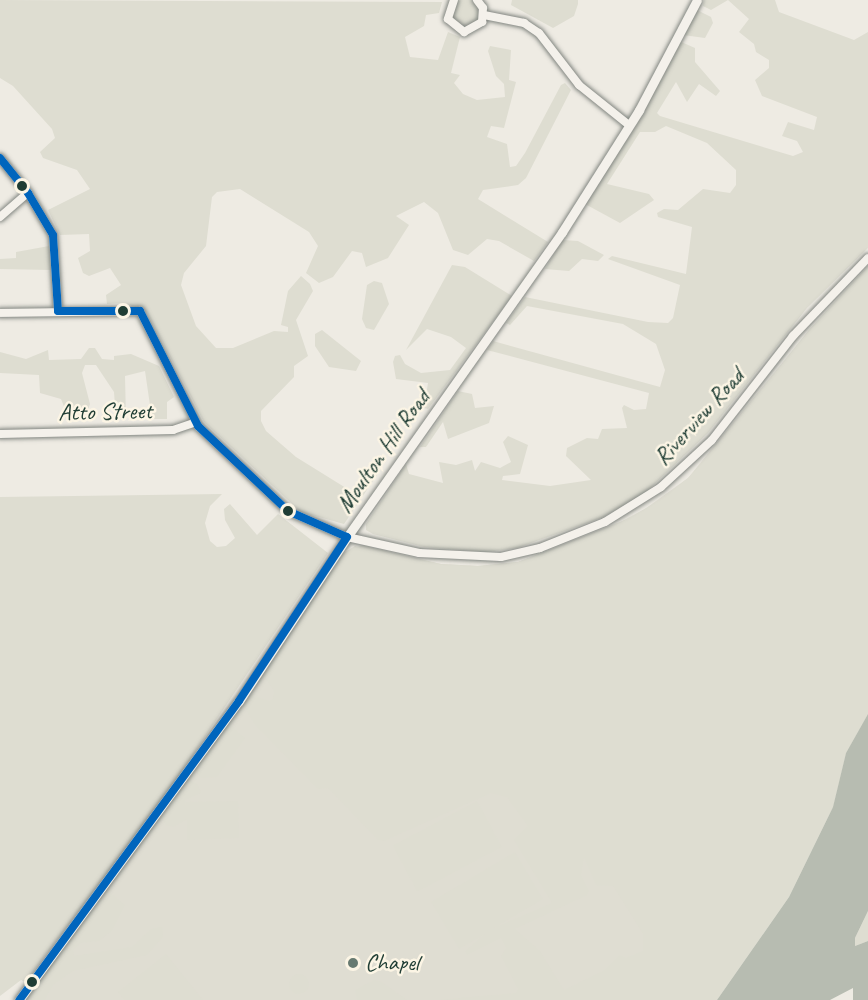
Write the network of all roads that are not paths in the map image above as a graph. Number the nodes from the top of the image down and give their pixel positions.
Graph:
1 (454, 0) edge
2 (477, 0) edge
3 (697, 0) edge
4 (484, 15) junction
5 (630, 126) junction
6 (0, 159) edge
7 (28, 193) junction
8 (0, 217) edge
9 (868, 258) edge
10 (58, 311) junction
11 (0, 313) edge
12 (196, 422) junction
13 (0, 434) edge
14 (347, 537) junction
15 (19, 1000) edge

1 - 4 street
2 - 4 street
3 - 5 street, Moulton Hill Road
4 - 5 street
5 - 14 street, Moulton Hill Road
6 - 7 street
7 - 8 street
7 - 10 street
9 - 14 street, Riverview Road
10 - 11 street
10 - 12 street
12 - 13 street, Atto Street
12 - 14 street
14 - 15 street, Moulton Hill Road

